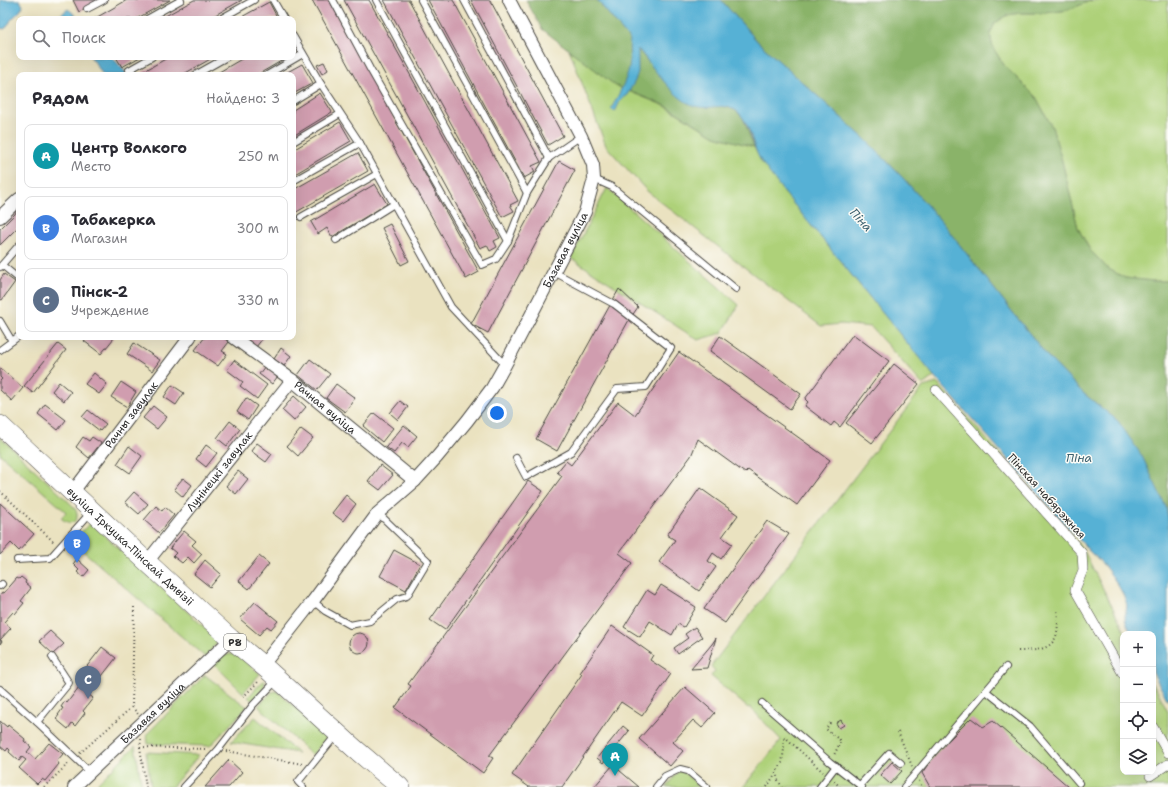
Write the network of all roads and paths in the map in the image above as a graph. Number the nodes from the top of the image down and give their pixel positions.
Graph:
1 (104, 0) edge
2 (181, 0) edge
3 (254, 0) edge
4 (273, 0) edge
5 (333, 0) edge
6 (376, 0) edge
7 (421, 0) edge
8 (464, 0) edge
9 (509, 0) edge
10 (87, 9) dead end
11 (152, 16) edge
12 (225, 16) edge
13 (282, 16) edge
14 (296, 41) edge
15 (303, 54) junction
16 (296, 58) edge
17 (147, 60) edge
18 (221, 60) edge
19 (293, 60) edge
20 (129, 70) dead end
21 (200, 72) edge
22 (272, 72) edge
23 (321, 84) junction
24 (296, 99) edge
25 (340, 114) junction
26 (581, 136) junction
27 (296, 140) edge
28 (360, 143) junction
29 (550, 158) junction
30 (378, 174) junction
31 (296, 179) edge
32 (594, 179) junction
33 (527, 193) junction
34 (16, 201) edge
35 (394, 204) junction
36 (0, 217) edge
37 (301, 217) dead end
38 (336, 240) dead end
39 (508, 241) junction
40 (16, 248) edge
41 (1, 266) edge
42 (554, 272) junction
43 (16, 277) edge
44 (736, 289) dead end
45 (0, 321) edge
46 (16, 338) edge
47 (188, 340) edge
48 (237, 340) edge
49 (12, 341) junction
50 (0, 350) edge
51 (505, 365) junction
52 (292, 380) junction
53 (936, 390) dead end
54 (0, 425) edge
55 (516, 458) dead end
56 (415, 481) junction
57 (0, 491) edge
58 (72, 493) junction
59 (92, 511) junction
60 (378, 514) junction
61 (56, 544) dead end
62 (17, 560) dead end
63 (147, 562) junction
64 (314, 601) junction
65 (134, 607) dead end
66 (1057, 609) dead end
67 (231, 639) junction
68 (1018, 651) dead end
69 (52, 657) dead end
70 (1006, 667) dead end
71 (1120, 669) edge
72 (268, 674) junction
73 (0, 689) edge
74 (986, 691) junction
75 (243, 697) dead end
76 (762, 704) dead end
77 (132, 707) junction
78 (144, 721) junction
79 (38, 722) junction
80 (830, 723) dead end
81 (898, 732) dead end
82 (1156, 732) edge
83 (337, 733) junction
84 (1168, 753) edge
85 (75, 757) junction
86 (830, 762) junction
87 (902, 763) dead end
88 (1168, 764) edge
89 (836, 766) junction
90 (90, 772) junction
91 (776, 772) junction
92 (916, 774) junction
93 (828, 776) junction
94 (1150, 776) dead end
95 (393, 783) edge
96 (1079, 783) dead end
97 (861, 786) edge
98 (44, 787) edge
99 (74, 787) edge
100 (146, 787) edge
101 (184, 787) edge
102 (303, 787) edge
103 (656, 787) edge
104 (708, 787) edge
105 (767, 787) edge
106 (782, 787) edge
107 (820, 787) edge
108 (840, 787) edge
109 (904, 787) edge
110 (922, 787) edge

1 - 10 lane
2 - 11 lane
3 - 12 lane
4 - 13 lane
5 - 39 lane
6 - 39 lane
7 - 33 lane
8 - 29 lane
9 - 26 street, Базавая вуліца
14 - 15 lane
15 - 16 lane
15 - 23 lane
17 - 20 lane
18 - 21 lane
19 - 22 lane
23 - 24 lane
23 - 25 lane
25 - 27 lane
25 - 28 lane
26 - 29 lane
26 - 32 street, Базавая вуліца
28 - 30 lane
28 - 31 lane
29 - 33 lane
30 - 35 lane
30 - 37 lane
32 - 42 street, Базавая вуліца
32 - 44 lane
33 - 39 lane
34 - 36 street
35 - 38 lane
35 - 51 lane
40 - 41 lane
41 - 43 lane
42 - 51 street, Базавая вуліца
42 - 55 lane
45 - 49 lane
46 - 49 lane
47 - 58 street, Рачны завулак
48 - 52 street, Рачная вуліца
49 - 50 lane
51 - 56 street, Базавая вуліца
52 - 56 street, Рачная вуліца
52 - 63 street, Лунінецкі завулак
53 - 71 street, Пінская набярэжная
54 - 58 main road, вуліца Іркуцка-Пінскай Дывізіі / Р8
56 - 60 street
57 - 61 path
58 - 59 main road, вуліца Іркуцка-Пінскай Дывізіі / Р8
59 - 62 lane
59 - 63 main road, вуліца Іркуцка-Пінскай Дывізіі / Р8
60 - 64 street
60 - 64 lane
63 - 67 main road, вуліца Іркуцка-Пінскай Дывізіі / Р8
64 - 72 street
65 - 77 path
66 - 68 path
67 - 72 main road, вуліца Іркуцка-Пінскай Дывізіі / Р8
67 - 78 street, Базавая вуліца
69 - 79 lane
70 - 74 lane
72 - 75 path
72 - 83 main road, вуліца Іркуцка-Пінскай Дывізіі / Р8
72 - 101 lane
73 - 79 lane
74 - 92 lane
74 - 96 lane
76 - 86 lane
77 - 78 path
77 - 85 path
78 - 90 street, Базавая вуліца
78 - 100 path
79 - 85 lane
80 - 86 path
81 - 92 path
82 - 84 street
83 - 95 main road, вуліца Іркуцка-Пінскай Дывізіі / Р8
83 - 102 lane
85 - 90 lane
85 - 98 path
86 - 89 lane
87 - 97 lane
88 - 94 street
89 - 93 lane
89 - 97 lane
90 - 99 street, Базавая вуліца
91 - 93 path
91 - 105 path
91 - 106 path
92 - 109 lane
92 - 110 path
93 - 107 lane
93 - 108 path
103 - 104 lane

